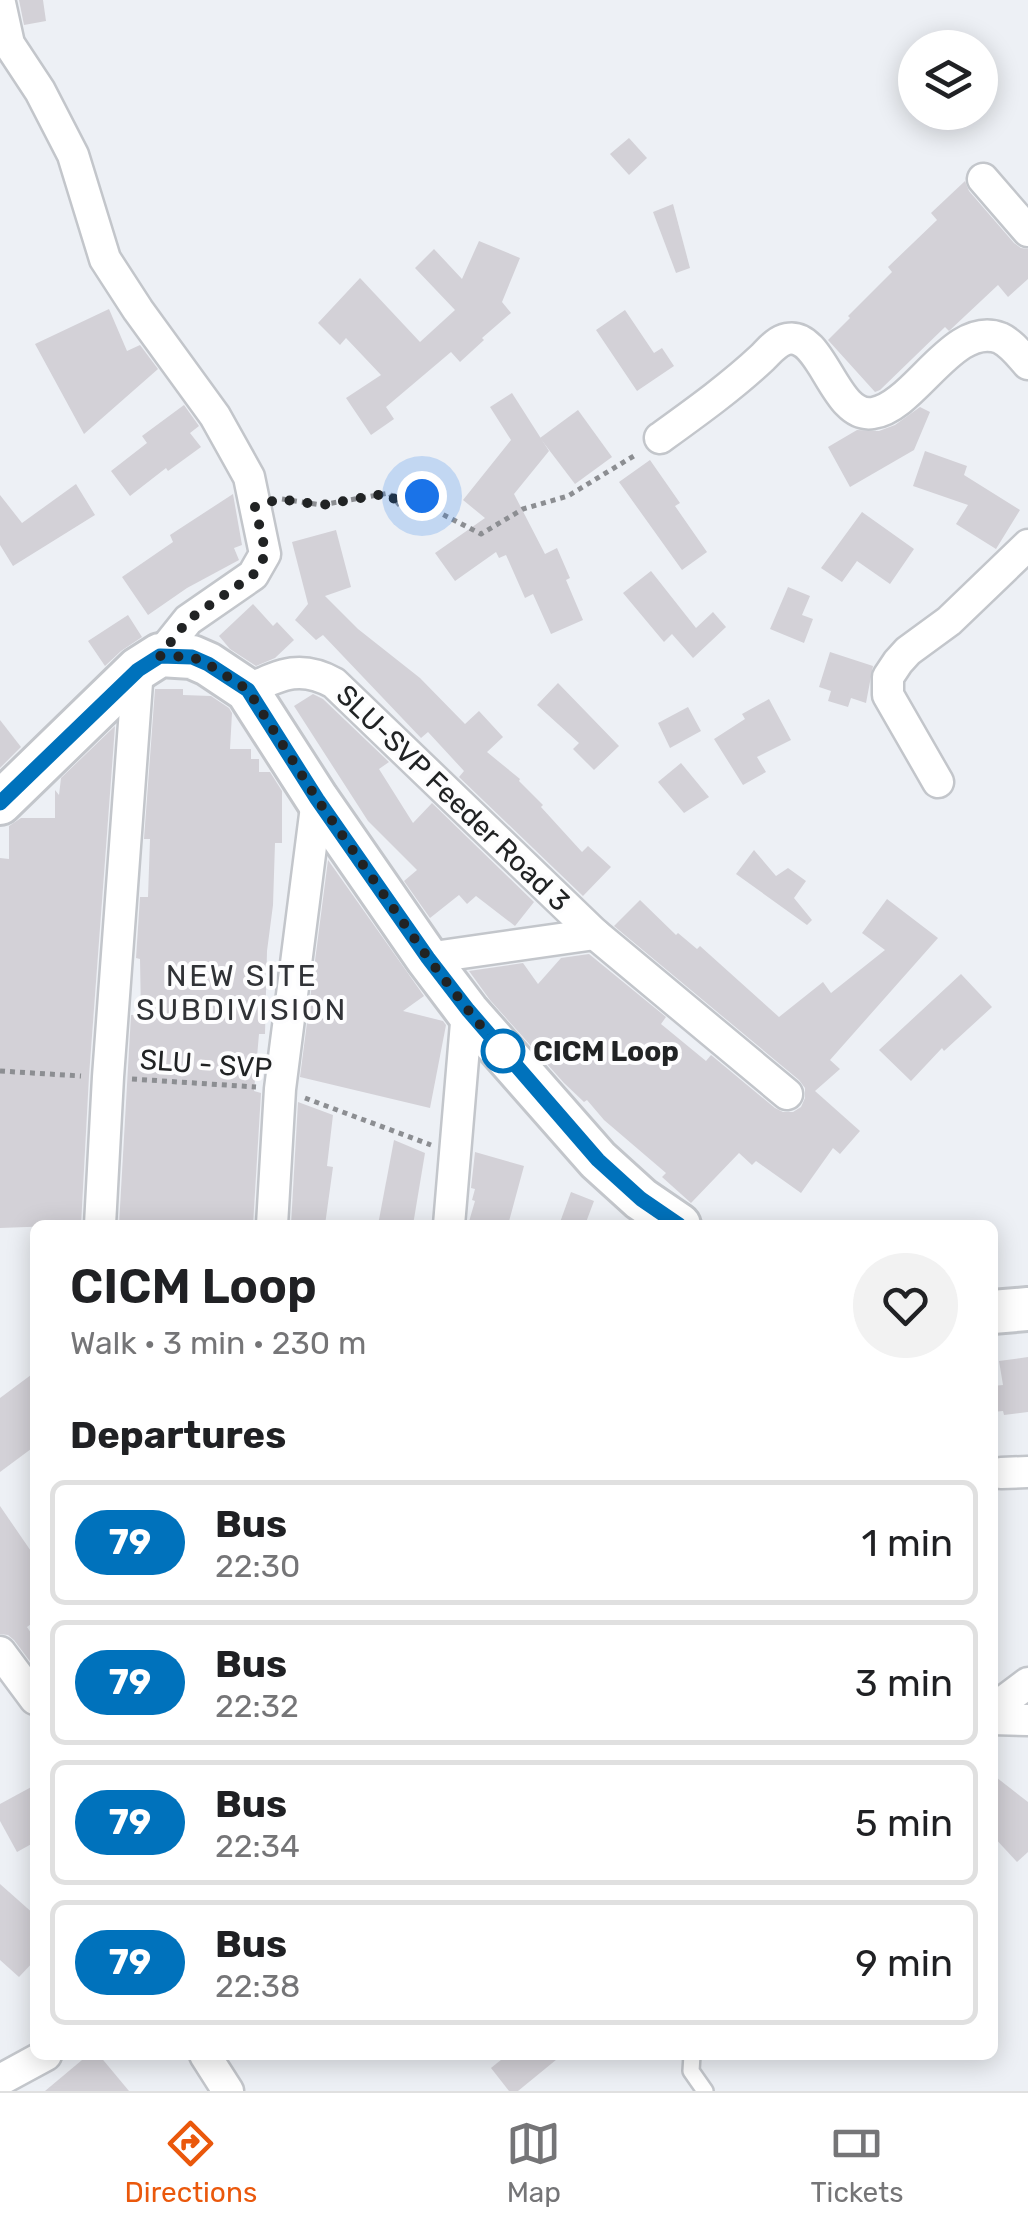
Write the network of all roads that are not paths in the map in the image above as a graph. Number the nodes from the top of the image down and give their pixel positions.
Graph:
1 (0, 3) edge
2 (984, 178) dead end
3 (1028, 231) edge
4 (1028, 364) edge
5 (660, 438) road end
6 (1028, 545) edge
7 (149, 662) junction
8 (248, 690) junction
9 (938, 782) dead end
10 (317, 799) junction
11 (0, 803) edge
12 (595, 934) junction
13 (428, 958) junction
14 (468, 1010) junction
15 (787, 1094) dead end
16 (100, 1220) edge
17 (272, 1220) edge
18 (450, 1220) edge
19 (672, 1220) edge
20 (1028, 1309) edge
21 (998, 1312) edge
22 (0, 1652) edge
23 (1028, 1683) edge
24 (30, 1692) edge
25 (998, 1706) edge
26 (998, 1719) edge
27 (1028, 1720) edge
28 (37, 2060) edge
29 (207, 2060) edge
30 (691, 2060) edge
31 (0, 2080) edge
32 (228, 2091) edge
33 (706, 2091) edge

1 - 7 street
2 - 3 street
4 - 5 street
6 - 9 street
7 - 8 main road
7 - 11 main road
7 - 16 street
8 - 10 main road
8 - 12 street, SLU-SVP Feeder Road 3
10 - 13 main road
10 - 17 street
12 - 13 street, SLU-SVP Feeder Road 3
12 - 15 street, SLU-SVP Feeder Road 3
13 - 14 main road
14 - 18 street
14 - 19 main road
20 - 21 main road
22 - 24 street
23 - 25 street
26 - 27 street
28 - 31 street
29 - 32 street
30 - 33 lane

